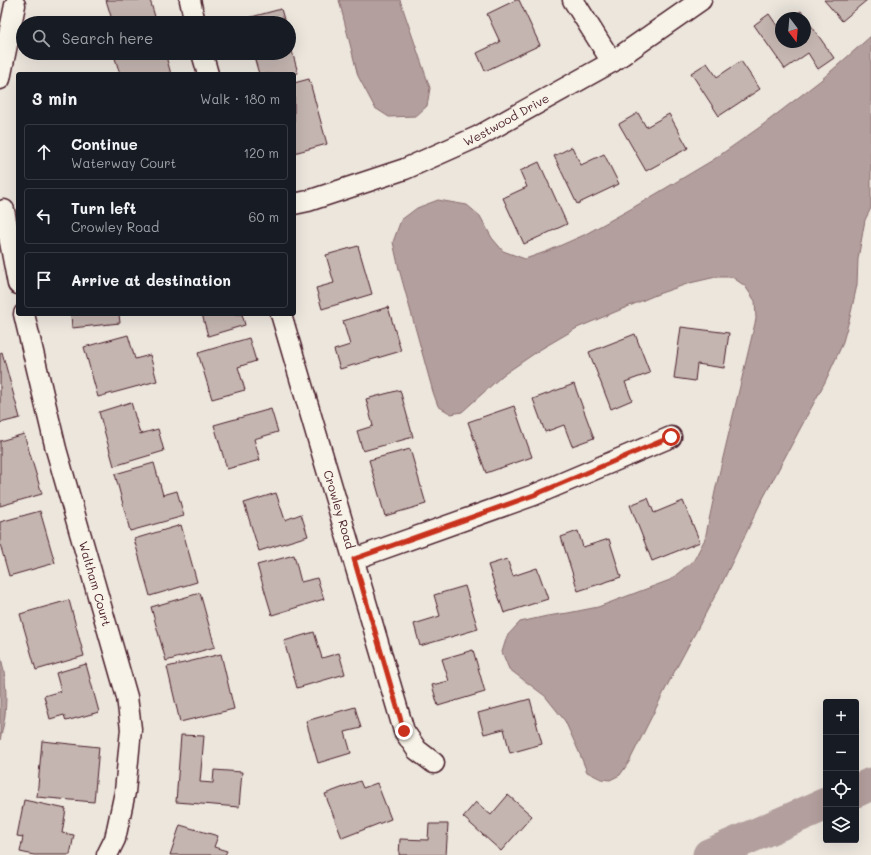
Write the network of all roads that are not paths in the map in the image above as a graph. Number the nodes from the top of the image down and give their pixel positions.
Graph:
1 (190, 0) edge
2 (573, 0) edge
3 (700, 0) edge
4 (15, 5) dead end
5 (193, 16) edge
6 (204, 60) edge
7 (612, 62) junction
8 (207, 72) edge
9 (0, 79) edge
10 (296, 204) edge
11 (7, 211) edge
12 (16, 271) edge
13 (24, 316) edge
14 (282, 316) edge
15 (671, 437) dead end
16 (354, 559) junction
17 (434, 763) dead end
18 (107, 855) edge

1 - 5 street
2 - 7 street
3 - 7 street, Westwood Drive
4 - 9 street
6 - 8 street
7 - 10 street, Westwood Drive
11 - 12 street
13 - 18 street, Waltham Court
14 - 16 street, Crowley Road
15 - 16 street
16 - 17 street, Crowley Road

